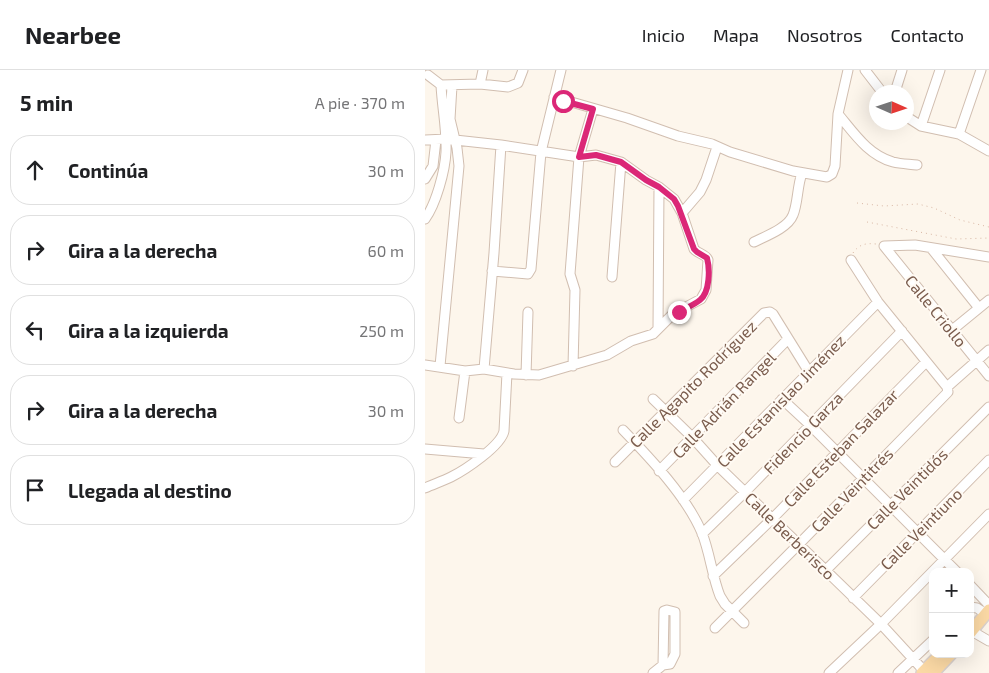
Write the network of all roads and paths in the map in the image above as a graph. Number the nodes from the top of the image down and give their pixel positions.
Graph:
1 (483, 70) edge
2 (523, 70) edge
3 (561, 70) edge
4 (860, 70) edge
5 (865, 70) edge
6 (902, 70) edge
7 (941, 70) edge
8 (981, 70) edge
9 (848, 71) edge
10 (429, 73) edge
11 (480, 84) junction
12 (441, 85) junction
13 (877, 85) edge
14 (897, 85) edge
15 (452, 86) junction
16 (554, 97) junction
17 (593, 109) junction
18 (838, 114) junction
19 (914, 122) edge
20 (921, 126) junction
21 (959, 134) junction
22 (425, 140) edge
23 (436, 140) junction
24 (450, 140) junction
25 (501, 145) junction
26 (717, 147) junction
27 (989, 151) edge
28 (446, 152) junction
29 (541, 152) junction
30 (579, 157) junction
31 (621, 162) junction
32 (917, 165) dead end
33 (802, 173) junction
34 (458, 176) junction
35 (425, 179) edge
36 (659, 187) junction
37 (857, 202) dead end
38 (682, 213) junction
39 (425, 219) edge
40 (867, 222) dead end
41 (989, 227) edge
42 (989, 238) edge
43 (755, 242) dead end
44 (884, 246) junction
45 (931, 248) junction
46 (989, 257) edge
47 (851, 260) joint
48 (492, 271) junction
49 (613, 277) dead end
50 (989, 300) edge
51 (878, 302) junction
52 (979, 308) junction
53 (528, 312) dead end
54 (658, 329) junction
55 (902, 331) junction
56 (951, 331) junction
57 (788, 339) junction
58 (989, 350) edge
59 (976, 361) junction
60 (926, 362) junction
61 (425, 365) edge
62 (440, 366) junction
63 (573, 366) junction
64 (484, 369) junction
65 (465, 371) junction
66 (809, 372) junction
67 (507, 373) junction
68 (526, 375) junction
69 (989, 376) edge
70 (947, 390) junction
71 (653, 399) dead end
72 (782, 399) junction
73 (989, 407) edge
74 (665, 410) junction
75 (459, 418) dead end
76 (811, 425) junction
77 (623, 430) dead end
78 (692, 437) junction
79 (634, 442) junction
80 (425, 449) edge
81 (837, 452) junction
82 (484, 454) junction
83 (989, 460) edge
84 (615, 462) dead end
85 (718, 466) junction
86 (659, 471) junction
87 (863, 479) junction
88 (425, 488) edge
89 (745, 492) junction
90 (683, 500) junction
91 (891, 506) junction
92 (989, 514) edge
93 (772, 519) junction
94 (917, 533) junction
95 (702, 534) junction
96 (799, 544) junction
97 (945, 560) junction
98 (953, 568) edge
99 (825, 571) junction
100 (713, 576) junction
101 (974, 592) edge
102 (853, 598) junction
103 (984, 607) edge
104 (733, 612) junction
105 (744, 623) dead end
106 (881, 624) junction
107 (974, 624) edge
108 (715, 628) dead end
109 (974, 631) edge
110 (989, 640) edge
111 (929, 644) edge
112 (946, 658) edge
113 (913, 660) junction
114 (663, 665) junction
115 (933, 668) edge
116 (653, 673) edge
117 (829, 673) edge
118 (898, 673) edge

1 - 11 street
2 - 11 street
3 - 16 street
4 - 9 street
5 - 13 street
6 - 14 street
7 - 20 street
8 - 21 street
9 - 18 street
10 - 12 street
11 - 15 street
12 - 15 street
12 - 24 street
15 - 24 street
16 - 17 street
16 - 29 street
17 - 26 street
17 - 30 street
18 - 32 street
18 - 33 street
19 - 20 street
20 - 21 street
21 - 27 street
22 - 23 street
23 - 24 street
23 - 35 street
24 - 25 street
24 - 28 street
24 - 34 street
25 - 29 street
25 - 48 street
26 - 33 street
26 - 38 street
28 - 34 street
28 - 39 street
29 - 30 street
29 - 48 street
30 - 31 street
30 - 63 street
31 - 36 street
31 - 49 street
33 - 43 street
34 - 62 street
36 - 38 street
36 - 54 street
37 - 41 path
38 - 54 street
40 - 42 path
44 - 45 street
44 - 47 path
44 - 56 street, Calle Criollo
45 - 46 street
45 - 52 street
47 - 51 street
48 - 64 street
50 - 52 street
51 - 55 street
51 - 66 street, Calle Estanislao Jiménez
52 - 56 street
53 - 68 street
54 - 63 street
55 - 60 street
55 - 76 street, Fidencio Garza
56 - 59 street, Calle Criollo
57 - 66 street
57 - 74 street, Calle Agapito Rodríguez
57 - 78 street, Calle Adrián Rangel
58 - 59 street, Calle Veintitrés
59 - 69 street, Calle Criollo
59 - 70 street, Calle Veintitrés
60 - 70 street
60 - 81 street, Calle Esteban Salazar
61 - 62 street
62 - 65 street
63 - 68 street
64 - 65 street
64 - 67 street
65 - 75 street
66 - 72 street, Calle Estanislao Jiménez
67 - 68 street
67 - 82 street
70 - 87 street, Calle Veintitrés
71 - 74 street, Calle Berberisco
72 - 76 street
72 - 85 street, Calle Estanislao Jiménez
73 - 91 street, Calle Veintidós
74 - 78 street, Calle Berberisco
74 - 79 street, Calle Agapito Rodríguez
76 - 81 street
76 - 89 street, Fidencio Garza
77 - 79 street
78 - 85 street, Calle Berberisco
78 - 86 street, Calle Adrián Rangel
79 - 84 street, Calle Agapito Rodríguez
79 - 86 street
80 - 82 street
81 - 87 street
81 - 93 street, Calle Esteban Salazar
82 - 88 street
83 - 94 street, Calle Veintiuno
85 - 89 street, Calle Berberisco
85 - 90 street, Calle Estanislao Jiménez
86 - 90 street
87 - 91 street
87 - 96 street, Calle Veintitrés
89 - 93 street, Calle Berberisco
89 - 95 street, Fidencio Garza
90 - 95 street
91 - 94 street
91 - 99 street, Calle Veintidós
92 - 97 street
93 - 96 street, Calle Berberisco
93 - 100 street, Calle Esteban Salazar
94 - 97 street
94 - 102 street, Calle Veintiuno
95 - 100 street
96 - 99 street, Calle Berberisco
96 - 104 street, Calle Veintitrés
97 - 98 street
97 - 106 street
99 - 102 street, Calle Berberisco
100 - 104 street
101 - 103 street
102 - 106 street, Calle Berberisco
103 - 107 main road
104 - 105 street
104 - 108 street, Calle Veintitrés
106 - 113 street, Calle Berberisco
106 - 117 street
109 - 110 street
111 - 113 street
112 - 115 main road
113 - 115 street, Calle Berberisco
113 - 118 street
114 - 114 street
114 - 116 street

